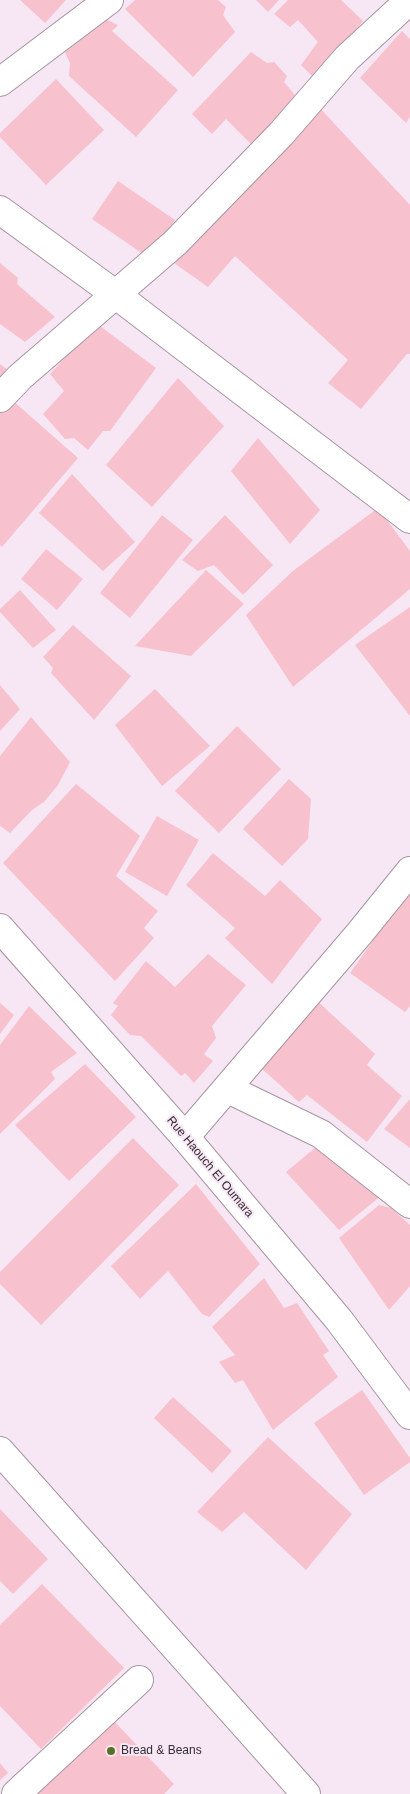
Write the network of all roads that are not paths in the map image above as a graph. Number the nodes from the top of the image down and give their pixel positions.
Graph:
1 (109, 0) edge
2 (401, 7) edge
3 (0, 82) edge
4 (0, 210) edge
5 (115, 294) junction
6 (0, 398) edge
7 (410, 519) edge
8 (410, 871) edge
9 (0, 928) edge
10 (228, 1089) junction
11 (186, 1137) junction
12 (410, 1204) edge
13 (410, 1415) edge
14 (0, 1451) edge
15 (139, 1680) dead end
16 (16, 1794) edge
17 (306, 1794) edge

1 - 3 street
2 - 5 street
4 - 5 street
5 - 6 street
5 - 7 street
8 - 10 street
9 - 11 street, Rue Haouch El Oumara
10 - 11 street
10 - 12 street
11 - 13 street, Rue Haouch El Oumara
14 - 17 street
15 - 16 street

